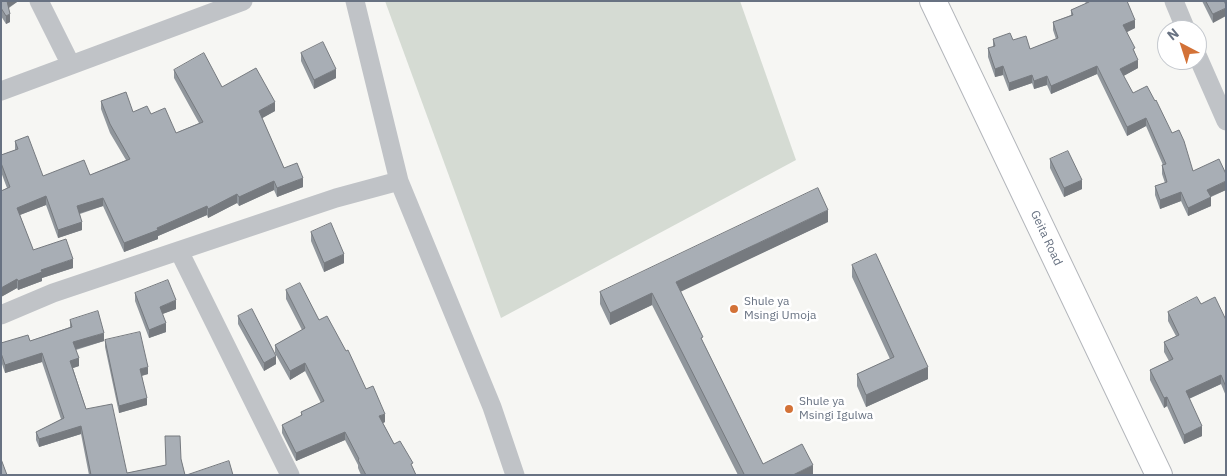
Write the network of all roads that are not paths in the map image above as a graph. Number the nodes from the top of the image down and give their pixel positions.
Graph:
1 (39, 1) edge
2 (243, 1) edge
3 (355, 1) edge
4 (934, 1) edge
5 (1174, 1) edge
6 (1182, 20) edge
7 (71, 65) junction
8 (1204, 70) edge
9 (1, 91) edge
10 (1226, 121) edge
11 (399, 181) junction
12 (179, 251) junction
13 (1, 316) edge
14 (290, 475) edge
15 (515, 475) edge
16 (1159, 475) edge

1 - 7 street
2 - 7 street
3 - 11 street
4 - 16 main road, Geita Road
5 - 6 street
7 - 9 street
8 - 10 street
11 - 12 street
11 - 15 street
12 - 13 street
12 - 14 street

